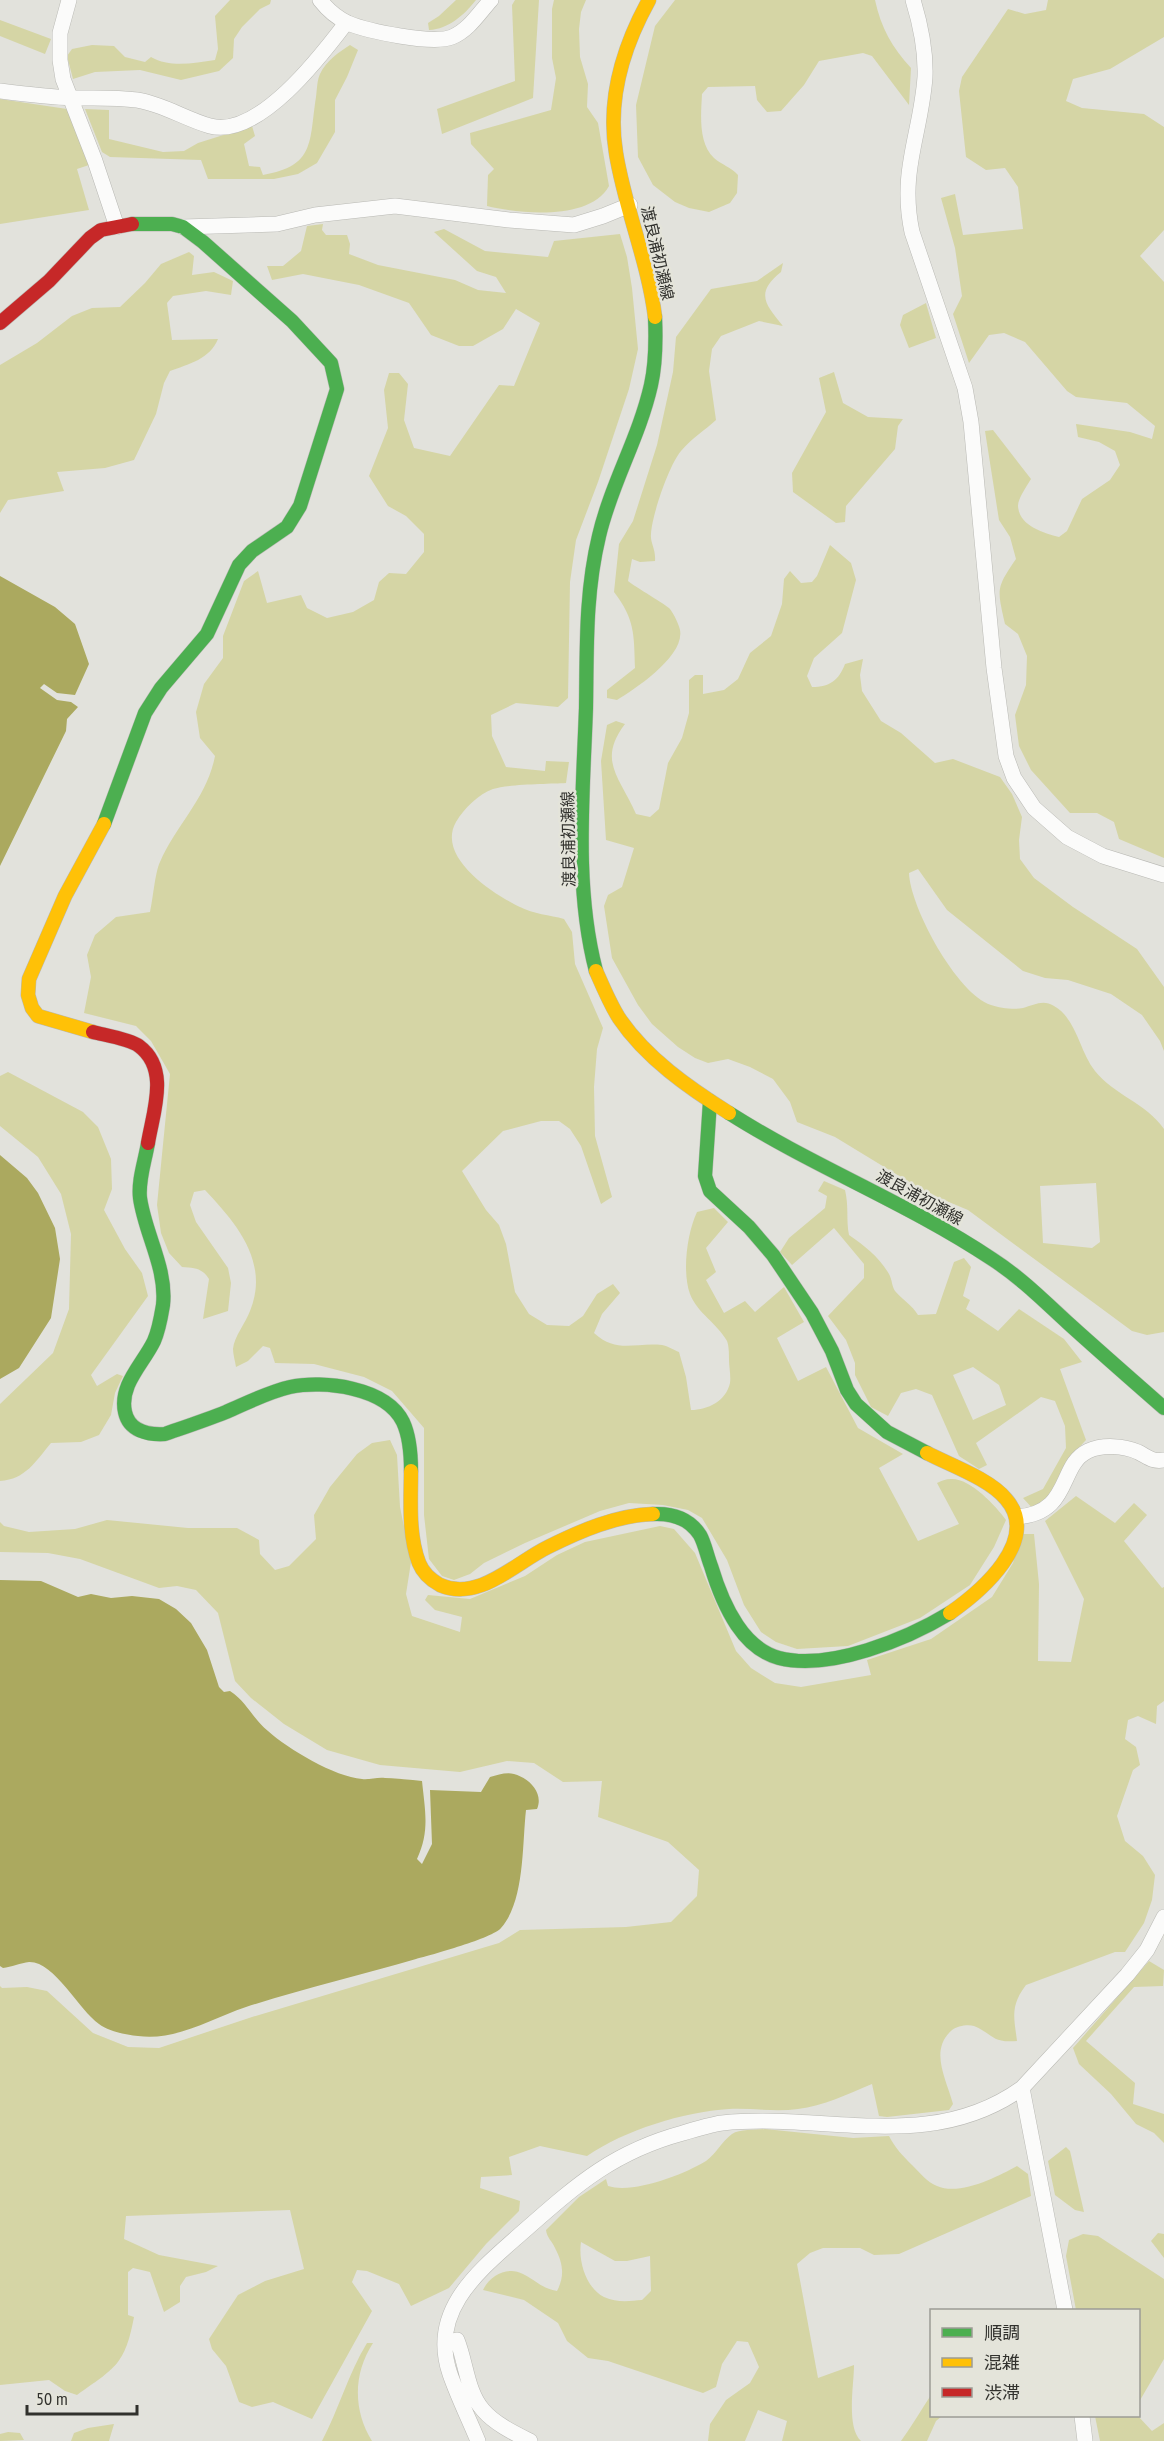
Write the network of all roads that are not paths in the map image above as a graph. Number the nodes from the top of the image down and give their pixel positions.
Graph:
1 (69, 0) edge
2 (320, 0) edge
3 (491, 0) edge
4 (649, 0) edge
5 (914, 0) edge
6 (346, 23) junction
7 (0, 91) edge
8 (71, 98) junction
9 (630, 205) junction
10 (117, 227) junction
11 (183, 227) junction
12 (0, 323) edge
13 (1164, 875) edge
14 (710, 1101) junction
15 (1164, 1408) edge
16 (1164, 1460) edge
17 (1017, 1517) junction
18 (1164, 1917) edge
19 (1022, 2088) junction
20 (1065, 2309) edge
21 (445, 2343) junction
22 (1082, 2417) edge
23 (478, 2441) edge
24 (530, 2441) edge
25 (1085, 2441) edge

1 - 8 street
2 - 6 street
3 - 6 street
4 - 9 street, 渡良浦初瀬線
5 - 13 street
6 - 8 street
7 - 8 street
8 - 10 street
9 - 11 street
9 - 14 street, 渡良浦初瀬線
10 - 11 street
10 - 12 street
11 - 17 street
14 - 15 street, 渡良浦初瀬線
14 - 17 street
16 - 17 street
18 - 19 street
19 - 20 street
19 - 21 street
21 - 23 street
21 - 24 street
22 - 25 street

